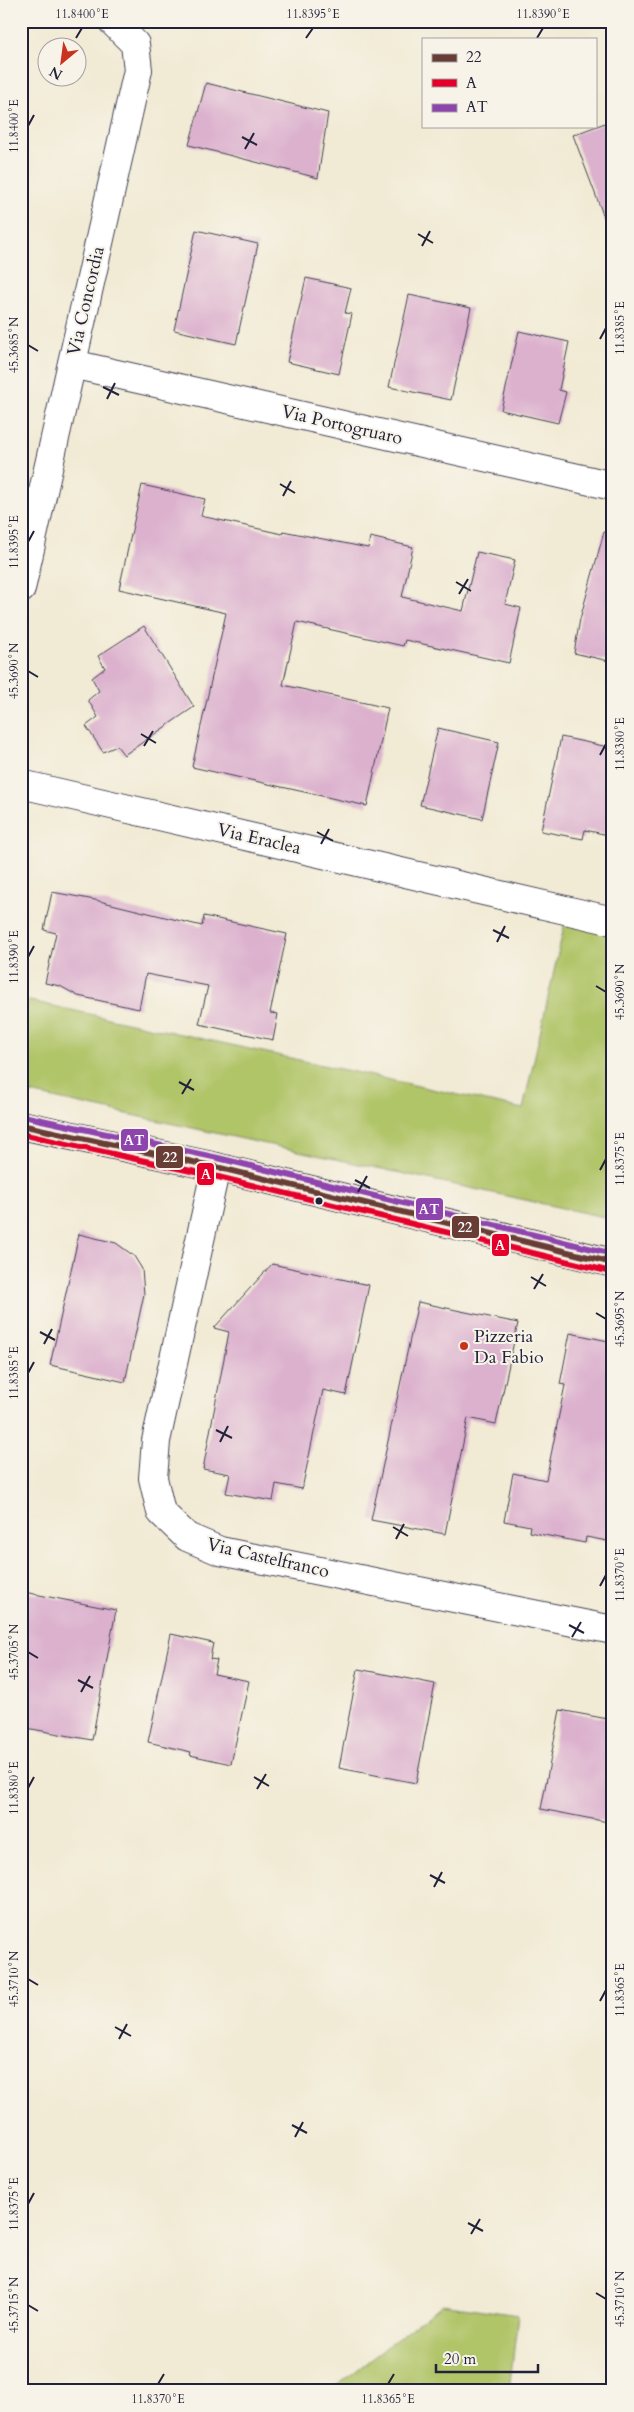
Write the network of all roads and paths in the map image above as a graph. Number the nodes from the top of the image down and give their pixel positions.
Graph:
1 (119, 23) edge
2 (72, 364) junction
3 (613, 486) edge
4 (21, 589) edge
5 (21, 784) edge
6 (613, 921) edge
7 (21, 1125) edge
8 (216, 1167) junction
9 (613, 1263) edge
10 (613, 1630) edge

1 - 2 street, Via Concordia
2 - 3 street, Via Portogruaro
2 - 4 street, Via Concordia
5 - 6 street, Via Eraclea
7 - 8 street
8 - 9 street
8 - 10 street, Via Castelfranco

